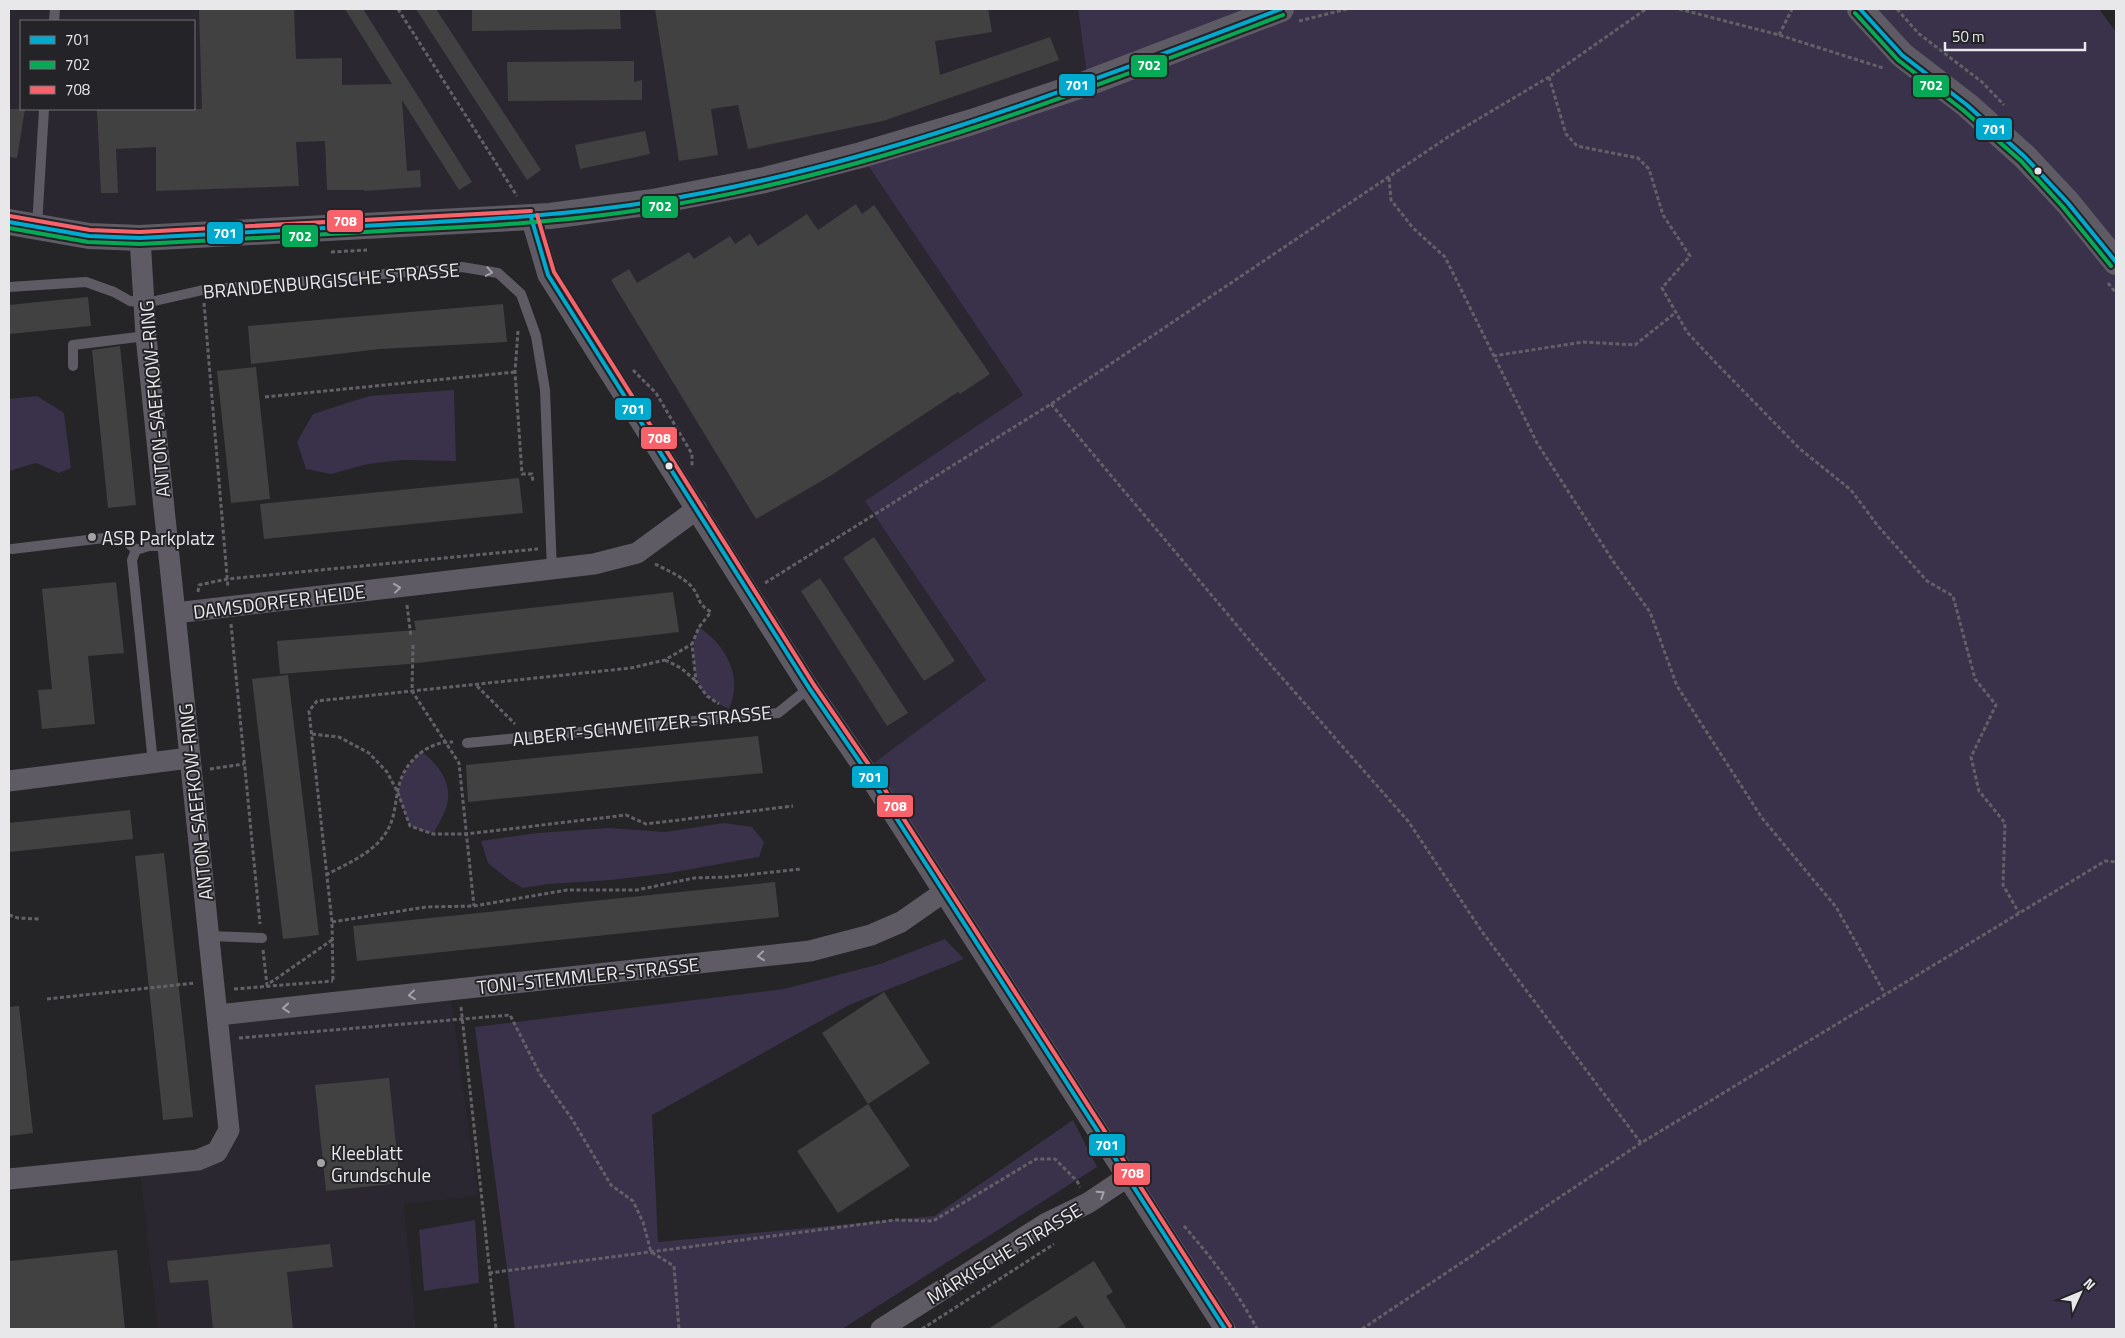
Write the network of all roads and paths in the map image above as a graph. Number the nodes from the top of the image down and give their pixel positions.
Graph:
1 (398, 9) edge
2 (1281, 9) edge
3 (1646, 9) edge
4 (1679, 9) edge
5 (1792, 9) edge
6 (1860, 9) edge
7 (1779, 35) junction
8 (1887, 69) dead end
9 (1548, 77) junction
10 (44, 110) edge
11 (1390, 178) junction
12 (531, 217) junction
13 (9, 222) edge
14 (37, 227) junction
15 (140, 238) junction
16 (2110, 270) edge
17 (9, 287) edge
18 (203, 290) junction
19 (2116, 293) edge
20 (521, 294) junction
21 (146, 303) junction
22 (1675, 313) junction
23 (146, 336) junction
24 (1493, 356) junction
25 (73, 366) dead end
26 (515, 372) junction
27 (266, 397) dead end
28 (1050, 404) junction
29 (533, 492) dead end
30 (697, 510) junction
31 (538, 539) dead end
32 (168, 546) junction
33 (551, 547) junction
34 (538, 548) junction
35 (12, 549) dead end
36 (136, 550) junction
37 (637, 554) junction
38 (552, 571) junction
39 (227, 579) junction
40 (405, 587) junction
41 (751, 594) junction
42 (230, 606) junction
43 (196, 610) junction
44 (174, 613) junction
45 (411, 637) dead end
46 (692, 644) junction
47 (413, 645) dead end
48 (665, 660) junction
49 (696, 681) junction
50 (476, 686) junction
51 (809, 688) junction
52 (412, 691) junction
53 (731, 718) junction
54 (312, 734) junction
55 (523, 737) junction
56 (444, 742) junction
57 (467, 743) joint
58 (153, 763) junction
59 (244, 764) junction
60 (191, 765) junction
61 (9, 781) edge
62 (398, 793) junction
63 (793, 806) dead end
64 (466, 834) junction
65 (2116, 862) edge
66 (801, 869) dead end
67 (326, 875) junction
68 (944, 892) junction
69 (474, 906) junction
70 (2019, 913) junction
71 (9, 915) edge
72 (39, 919) dead end
73 (332, 922) junction
74 (209, 936) junction
75 (262, 938) junction
76 (332, 940) junction
77 (333, 980) dead end
78 (214, 981) junction
79 (460, 989) junction
80 (1885, 994) junction
81 (47, 999) dead end
82 (218, 1015) junction
83 (462, 1020) junction
84 (230, 1038) dead end
85 (1641, 1143) junction
86 (1127, 1177) junction
87 (9, 1179) edge
88 (1088, 1203) junction
89 (1062, 1239) dead end
90 (652, 1252) junction
91 (489, 1273) junction
92 (496, 1329) edge
93 (679, 1329) edge
94 (881, 1329) edge
95 (922, 1329) edge
96 (1225, 1329) edge
97 (1362, 1329) edge

1 - 12 path
2 - 12 street
3 - 9 path
4 - 7 path
5 - 7 path
6 - 16 street
7 - 8 path
9 - 11 path
9 - 22 path
10 - 14 lane
11 - 24 path
11 - 28 path
12 - 15 street
12 - 30 street
13 - 14 street
14 - 15 street
15 - 21 street, ANTON-SAEFKOW-RING
16 - 19 path
17 - 21 lane, BRANDENBURGISCHE STRASSE
18 -> 20 lane, BRANDENBURGISCHE STRASSE
18 - 21 lane, BRANDENBURGISCHE STRASSE
18 - 39 path
20 - 26 path
20 - 33 lane, BRANDENBURGISCHE STRASSE
21 - 23 street, ANTON-SAEFKOW-RING
22 - 24 path
22 - 70 path
23 - 25 lane
23 - 32 street, ANTON-SAEFKOW-RING
24 - 80 path
26 - 27 path
26 - 29 path
28 - 41 path
28 - 85 path
30 - 37 street, DAMSDORFER HEIDE
30 - 41 street
31 - 34 path
32 - 36 lane
32 - 44 street, ANTON-SAEFKOW-RING
33 - 34 path
33 - 38 lane, BRANDENBURGISCHE STRASSE
34 - 39 path
35 - 36 lane
36 - 58 lane
37 - 38 street, DAMSDORFER HEIDE
37 - 46 path
38 - 40 street, DAMSDORFER HEIDE
39 - 42 path
39 - 43 path
42 -> 40 street, DAMSDORFER HEIDE
40 - 45 path
41 - 51 street
42 - 43 street, DAMSDORFER HEIDE
42 - 59 path
43 - 44 street, DAMSDORFER HEIDE
44 - 60 street, ANTON-SAEFKOW-RING
46 - 48 path
46 - 49 path
47 - 52 path
48 - 49 path
48 - 50 path
49 - 53 path
50 - 52 path
50 - 55 path
51 - 53 lane, ALBERT-SCHWEITZER-STRASSE
51 - 68 street
52 - 54 path
52 - 56 path
53 - 55 lane, ALBERT-SCHWEITZER-STRASSE
54 - 62 path
54 - 67 path
55 - 57 lane, ALBERT-SCHWEITZER-STRASSE
56 - 57 path
56 - 62 path
56 - 64 path
58 - 60 street
58 - 61 street
59 - 60 path
59 - 75 path
60 - 74 street, ANTON-SAEFKOW-RING
62 - 64 path
62 - 67 path
63 - 64 path
64 - 69 path
65 - 70 path
66 - 69 path
67 - 73 path
68 -> 79 street, TONI-STEMMLER-STRASSE
68 - 86 street
69 - 73 path
70 - 80 path
71 - 72 path
73 - 76 path
74 - 75 lane
74 - 78 street, ANTON-SAEFKOW-RING
75 - 76 path
76 - 77 path
78 - 81 path
78 - 82 street, ANTON-SAEFKOW-RING
79 -> 82 street, TONI-STEMMLER-STRASSE
79 - 83 path
80 - 85 path
82 - 87 street, ANTON-SAEFKOW-RING
83 - 84 path
83 - 90 path
83 - 91 path
85 - 97 path
88 -> 86 street, MÄRKISCHE STRASSE
86 - 96 street
88 - 90 path
88 - 94 street, MÄRKISCHE STRASSE
89 - 95 path
90 - 91 path
90 - 93 path
91 - 92 path

